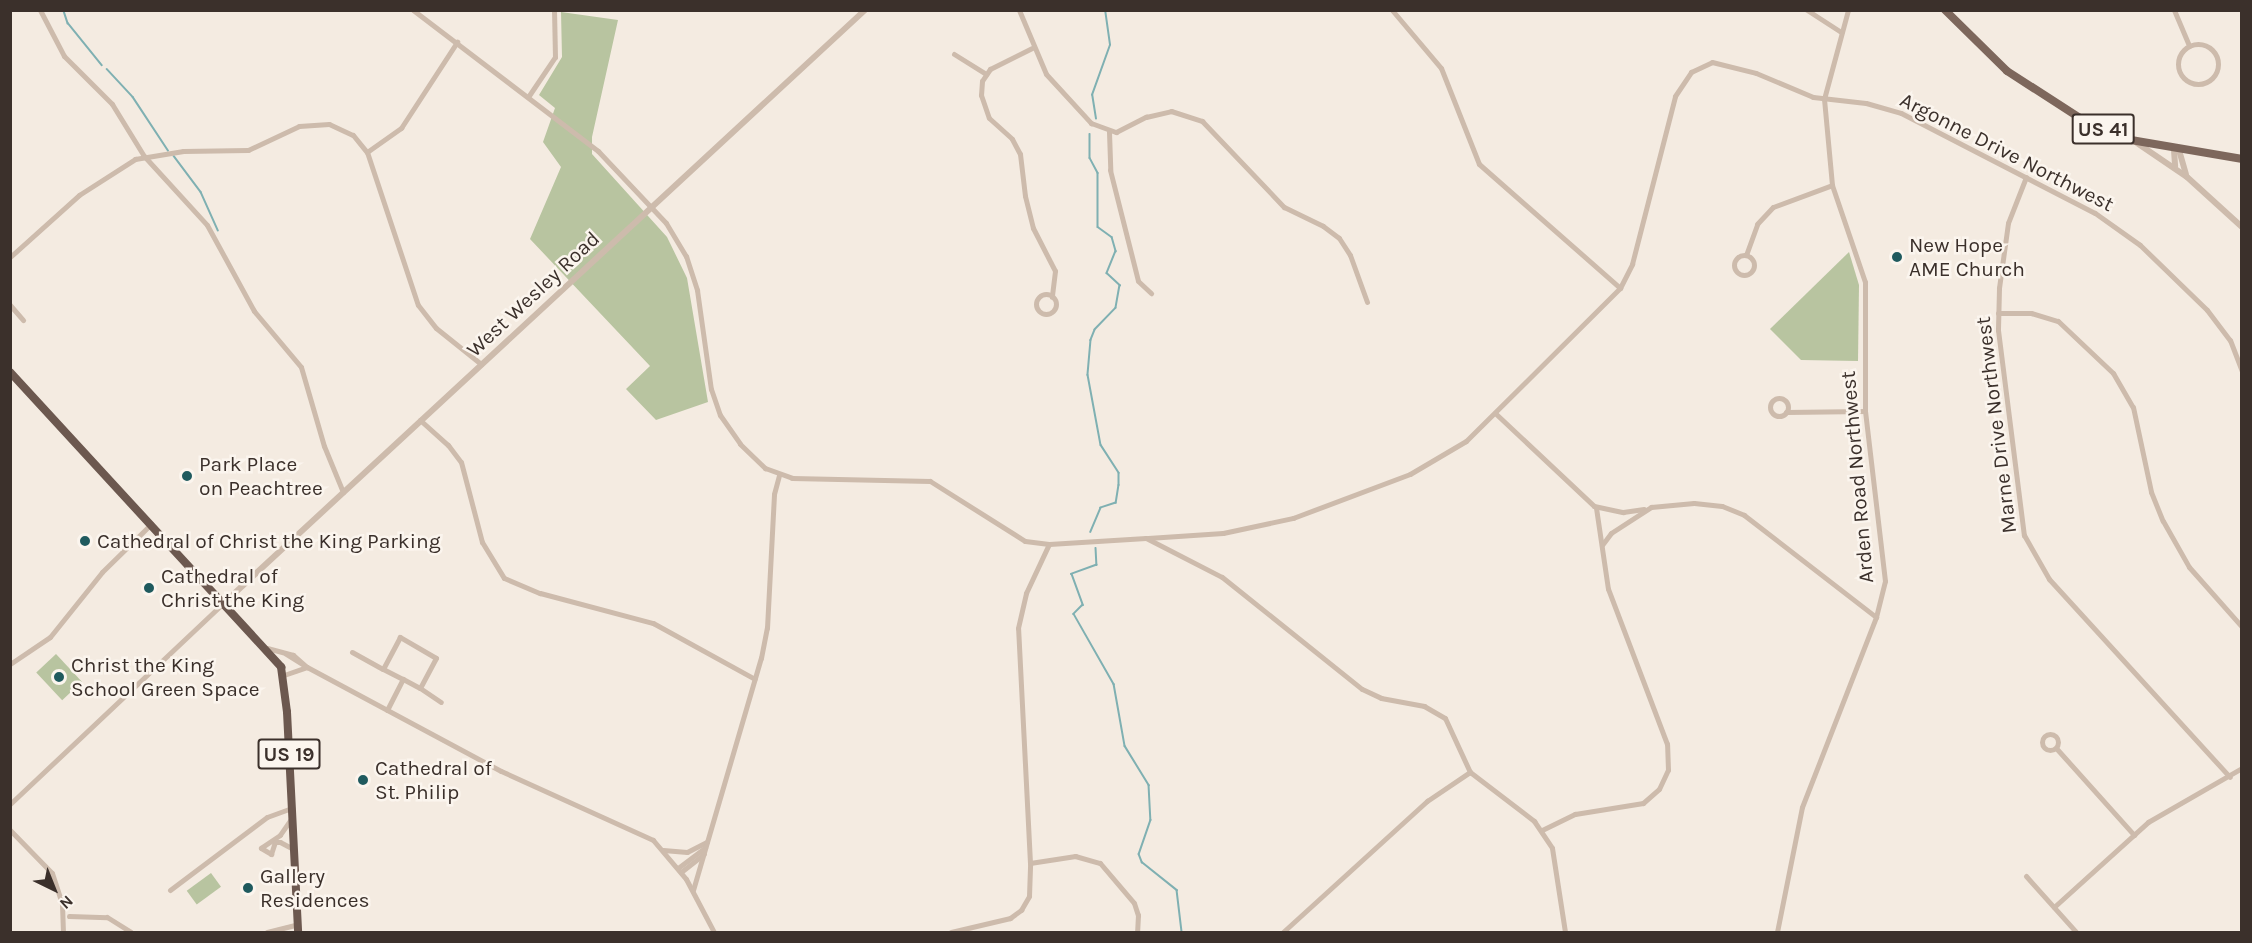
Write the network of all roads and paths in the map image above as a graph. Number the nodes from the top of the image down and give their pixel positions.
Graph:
1 (40, 10) edge
2 (412, 10) edge
3 (554, 10) edge
4 (865, 10) edge
5 (1019, 10) edge
6 (1807, 10) edge
7 (1848, 10) edge
8 (1946, 10) edge
9 (2174, 10) edge
10 (1395, 12) edge
11 (1841, 32) junction
12 (458, 42) junction
13 (2188, 46) junction
14 (1032, 48) junction
15 (954, 54) dead end
16 (986, 74) junction
17 (528, 97) junction
18 (1824, 99) junction
19 (1109, 132) junction
20 (2131, 140) junction
21 (2176, 150) junction
22 (367, 152) junction
23 (2241, 153) edge
24 (144, 156) junction
25 (2225, 156) junction
26 (2241, 159) edge
27 (2176, 168) junction
28 (2026, 177) junction
29 (2187, 177) junction
30 (1832, 185) junction
31 (651, 207) junction
32 (2241, 227) edge
33 (1746, 255) dead end
34 (10, 257) edge
35 (1620, 288) junction
36 (1151, 293) dead end
37 (1052, 297) dead end
38 (1367, 302) dead end
39 (10, 305) edge
40 (1998, 313) junction
41 (23, 320) dead end
42 (481, 364) junction
43 (10, 372) edge
44 (2241, 372) edge
45 (1865, 411) junction
46 (1786, 412) dead end
47 (1495, 413) junction
48 (420, 420) junction
49 (778, 476) junction
50 (343, 492) junction
51 (1651, 507) junction
52 (1596, 508) junction
53 (151, 524) junction
54 (1146, 538) junction
55 (1049, 544) junction
56 (1602, 546) junction
57 (225, 602) junction
58 (1876, 617) junction
59 (2241, 627) edge
60 (267, 648) junction
61 (352, 652) dead end
62 (10, 664) edge
63 (307, 667) junction
64 (383, 669) junction
65 (284, 675) junction
66 (755, 679) junction
67 (403, 680) junction
68 (420, 688) junction
69 (441, 702) dead end
70 (387, 710) junction
71 (2056, 748) dead end
72 (2241, 768) edge
73 (1470, 772) junction
74 (2230, 777) junction
75 (10, 804) edge
76 (292, 813) junction
77 (10, 830) edge
78 (1542, 830) junction
79 (2134, 835) junction
80 (705, 848) junction
81 (293, 849) junction
82 (663, 850) junction
83 (1030, 863) junction
84 (680, 870) junction
85 (2026, 876) dead end
86 (170, 890) dead end
87 (693, 890) junction
88 (2054, 907) junction
89 (69, 916) dead end
90 (298, 928) edge
91 (282, 931) edge
92 (63, 933) edge
93 (131, 933) edge
94 (267, 933) edge
95 (714, 933) edge
96 (951, 933) edge
97 (1137, 933) edge
98 (1283, 933) edge
99 (1565, 933) edge
100 (1777, 933) edge
101 (2076, 933) edge

1 - 24 street
2 - 12 street
3 - 17 street
4 - 31 street, West Wesley Road
5 - 14 street
6 - 11 street
7 - 11 street, Arden Road Northwest
8 - 20 main road, US 41
9 - 13 street
10 - 35 street
11 - 18 street, Arden Road Northwest
12 - 17 street
12 - 22 street
13 - 13 street
14 - 16 street
14 - 19 street
15 - 16 street
16 - 37 street
17 - 31 street
18 - 28 street, Argonne Drive Northwest
18 - 30 street, Arden Road Northwest
18 - 35 street, Argonne Drive Northwest
19 - 36 street
19 - 38 street
20 - 21 main road, US 41
20 - 27 street
21 - 25 main road, US 41
21 - 27 street
21 - 29 street
22 - 24 street
22 - 42 street
23 - 25 main road, US 41
24 - 34 street
24 - 50 street
25 - 26 main road, US 41
27 - 29 street
28 - 40 street, Marne Drive Northwest
28 - 44 street, Argonne Drive Northwest
29 - 32 street
30 - 33 street
30 - 45 street, Arden Road Northwest
31 - 42 street, West Wesley Road
31 - 49 street
35 - 47 street, Argonne Drive Northwest
39 - 41 street
40 - 59 street
40 - 74 street, Marne Drive Northwest
42 - 48 street, West Wesley Road
43 - 53 highway, US 19
45 - 46 street
45 - 58 street, Arden Road Northwest
47 - 52 street
47 - 54 street, Argonne Drive Northwest
48 - 50 street, West Wesley Road
48 - 66 street
49 - 55 street, Argonne Drive Northwest
49 - 66 street
50 - 57 street, West Wesley Road
51 - 52 street
51 - 56 street
51 - 58 street
52 - 56 street
53 - 57 highway, US 19
53 - 62 street
54 - 55 street, Argonne Drive Northwest
54 - 73 street
55 - 83 street
56 - 78 street
57 - 60 highway, US 19
57 - 75 street
58 - 100 street, Arden Road Northwest
60 - 63 street
60 - 65 highway, US 19
61 - 64 street
63 - 65 street
63 - 70 street
64 - 67 street
64 - 68 street
65 - 76 highway, US 19
66 - 80 street
67 - 68 street
67 - 70 street
68 - 69 street
70 - 82 street
71 - 79 street
72 - 74 street
73 - 78 street
73 - 98 street
74 - 79 street
76 - 81 highway, US 19
76 - 81 street
76 - 86 street
77 - 92 street
78 - 99 street
79 - 88 street
80 - 82 street
80 - 84 street
80 - 87 street
81 - 90 highway, US 19
82 - 84 street
83 - 96 street
83 - 97 street
84 - 87 street
85 - 88 street
87 - 95 street
88 - 101 street
89 - 93 street
90 - 91 street
91 - 94 street

